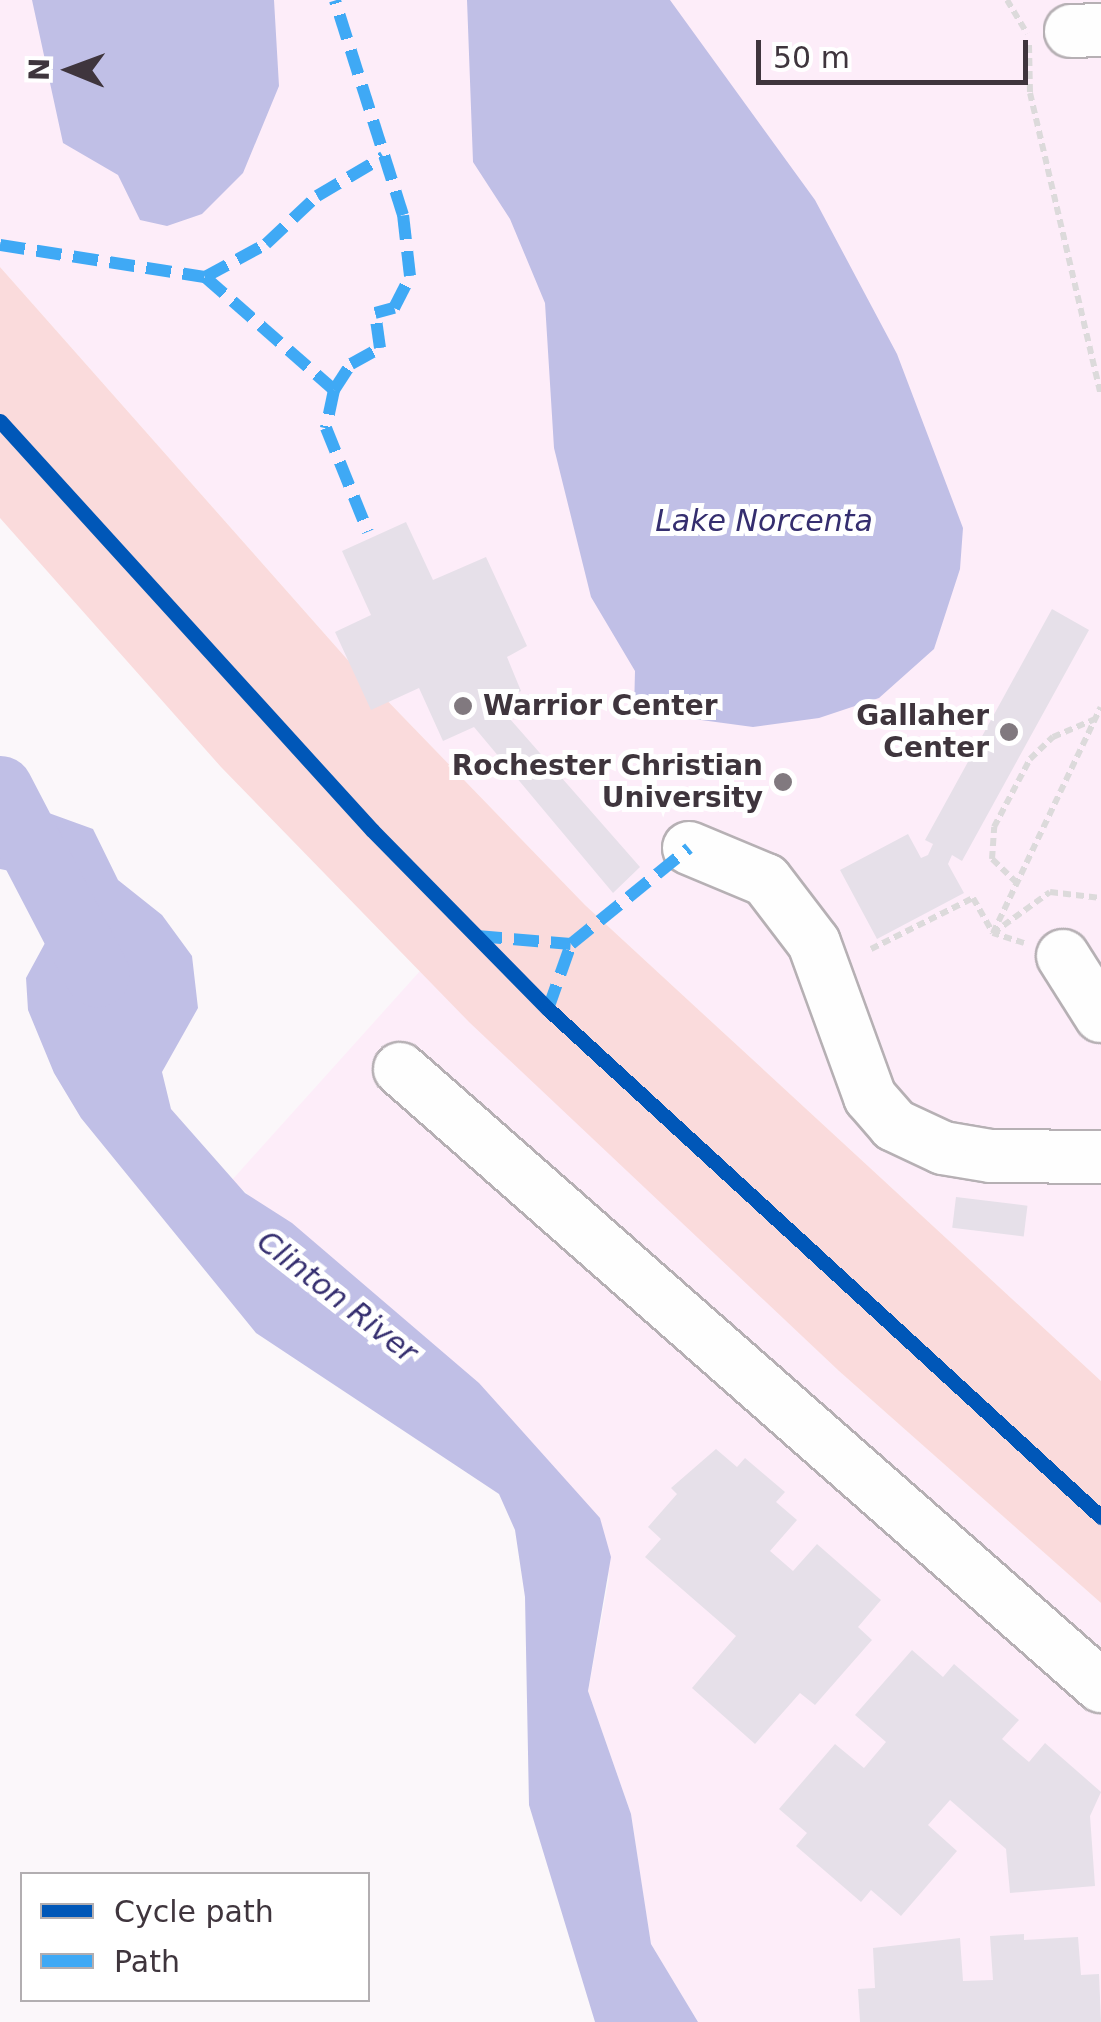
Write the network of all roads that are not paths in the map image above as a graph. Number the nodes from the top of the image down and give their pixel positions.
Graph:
1 (689, 848) dead end
2 (1063, 956) road end
3 (1101, 1016) edge
4 (400, 1069) dead end
5 (1101, 1157) edge
6 (1101, 1686) edge

1 - 5 lane
2 - 3 lane
4 - 6 lane

